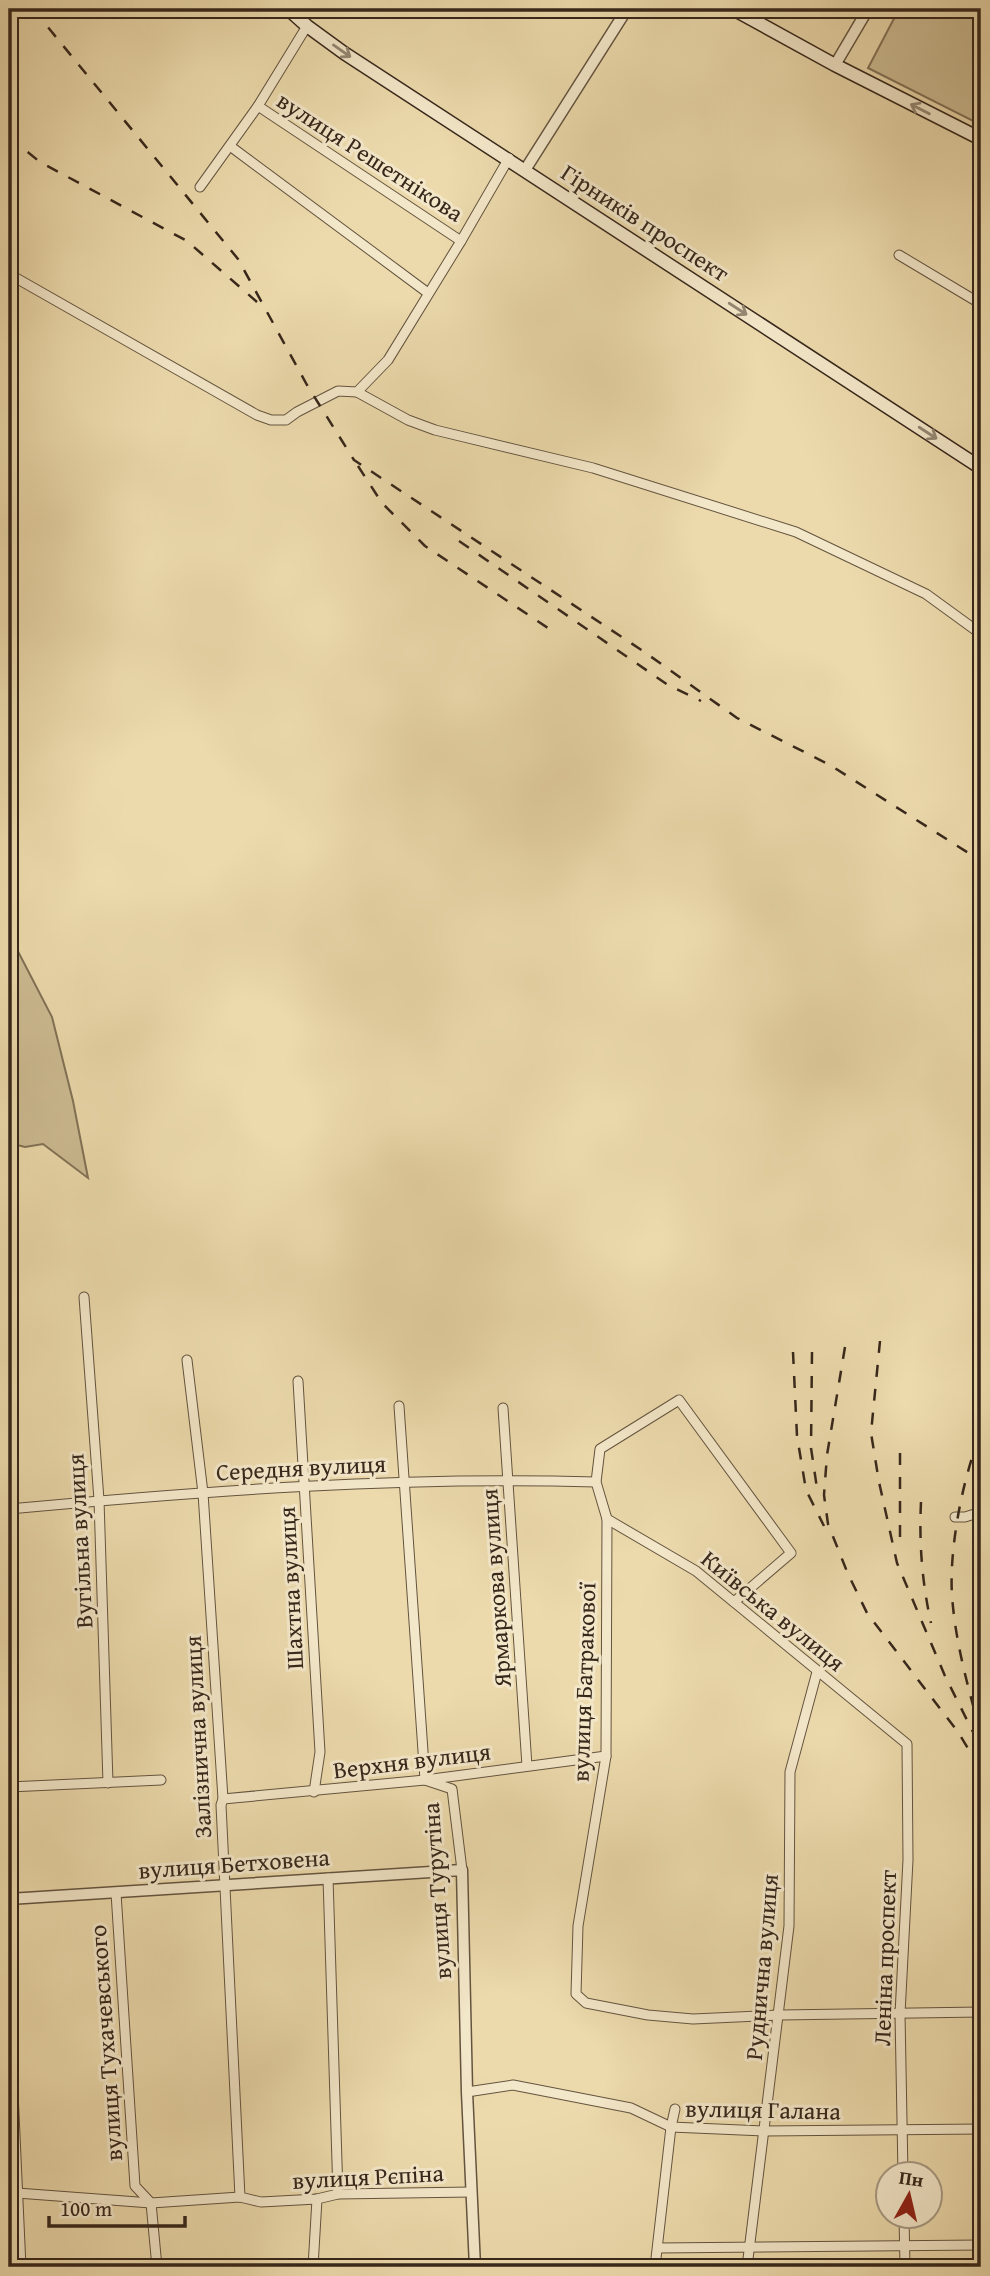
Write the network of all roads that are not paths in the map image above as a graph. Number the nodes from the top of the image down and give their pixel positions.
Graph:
1 (288, 9) edge
2 (627, 9) edge
3 (733, 9) edge
4 (868, 9) edge
5 (307, 26) junction
6 (835, 65) junction
7 (258, 106) junction
8 (981, 139) edge
9 (230, 146) junction
10 (509, 158) junction
11 (525, 170) junction
12 (201, 187) dead end
13 (461, 241) junction
14 (899, 255) dead end
15 (9, 274) edge
16 (428, 293) junction
17 (981, 304) edge
18 (357, 392) junction
19 (981, 468) edge
20 (981, 634) edge
21 (84, 1297) dead end
22 (187, 1360) dead end
23 (298, 1381) dead end
24 (399, 1406) dead end
25 (503, 1408) dead end
26 (509, 1480) junction
27 (405, 1482) junction
28 (596, 1482) junction
29 (304, 1486) junction
30 (203, 1493) junction
31 (99, 1500) junction
32 (9, 1509) edge
33 (981, 1512) edge
34 (955, 1517) dead end
35 (607, 1519) junction
36 (734, 1602) junction
37 (817, 1672) junction
38 (907, 1744) joint
39 (606, 1756) junction
40 (527, 1766) junction
41 (161, 1780) dead end
42 (425, 1780) junction
43 (108, 1783) junction
44 (9, 1787) edge
45 (314, 1792) junction
46 (223, 1799) junction
47 (462, 1870) junction
48 (328, 1878) junction
49 (224, 1886) junction
50 (116, 1893) junction
51 (9, 1899) edge
52 (9, 2004) edge
53 (981, 2012) edge
54 (900, 2014) junction
55 (780, 2015) junction
56 (467, 2092) junction
57 (675, 2109) dead end
58 (671, 2127) junction
59 (981, 2129) edge
60 (901, 2130) junction
61 (765, 2131) junction
62 (902, 2160) edge
63 (471, 2192) junction
64 (17, 2193) junction
65 (338, 2194) junction
66 (240, 2197) junction
67 (317, 2199) junction
68 (150, 2203) junction
69 (904, 2230) edge
70 (981, 2245) edge
71 (905, 2247) junction
72 (658, 2248) junction
73 (750, 2248) junction
74 (9, 2254) edge
75 (20, 2254) junction
76 (21, 2267) edge
77 (157, 2267) edge
78 (313, 2267) edge
79 (475, 2267) edge
80 (655, 2267) edge
81 (747, 2267) edge
82 (905, 2267) edge

1 - 5 main road, Гірників проспект
2 - 11 street
3 - 6 main road
4 - 6 street
5 - 7 street
5 -> 10 main road, Гірників проспект
8 -> 6 main road
7 - 9 street
7 - 13 street, вулиця Решетнікова
9 - 12 street
9 - 16 street
10 - 11 main road, Гірників проспект
10 - 13 street
11 -> 19 main road, Гірників проспект
13 - 16 street
14 - 17 street
15 - 18 street
16 - 18 street
18 - 20 street
21 - 31 street, Вугільна вулиця
22 - 30 street, Залізнична вулиця
23 - 29 street, Шахтна вулиця
24 - 27 street, вулиця Турутіна
25 - 26 street, Ярмаркова вулиця
26 - 27 street, Середня вулиця
26 - 28 street, Середня вулиця
26 - 40 street, Ярмаркова вулиця
27 - 29 street, Середня вулиця
27 - 42 street, вулиця Турутіна
28 - 35 street, вулиця Батракової
28 - 36 street
29 - 30 street, Середня вулиця
29 - 45 street, Шахтна вулиця
30 - 31 street, Середня вулиця
30 - 46 street, Залізнична вулиця
31 - 32 street, Середня вулиця
31 - 43 street, Вугільна вулиця
33 - 34 street
35 - 36 street, Київська вулиця
35 - 39 street, вулиця Батракової
36 - 37 street, Київська вулиця
37 - 38 street, Київська вулиця
37 - 55 street, Руднична вулиця
38 - 54 street, Леніна проспект
39 - 40 street, Верхня вулиця
39 - 55 street, вулиця Батракової
40 - 42 street, Верхня вулиця
41 - 43 street
42 - 45 street, Верхня вулиця
42 - 47 street, вулиця Турутіна
43 - 44 street
45 - 46 street, Верхня вулиця
46 - 49 street, Залізнична вулиця
47 - 48 street, вулиця Бетховена
47 - 56 street, вулиця Турутіна
48 - 49 street, вулиця Бетховена
48 - 65 street
49 - 50 street, вулиця Бетховена
49 - 66 street, Залізнична вулиця
50 - 51 street, вулиця Бетховена
50 - 68 street, вулиця Тухачевського
52 - 64 street
53 - 54 street
54 - 55 street
54 - 60 street, Леніна проспект
55 - 61 street, Руднична вулиця
56 - 58 street, вулиця Галана
56 - 63 street, вулиця Турутіна
57 - 58 street
58 - 61 street, вулиця Галана
58 - 72 street
59 - 60 street, вулиця Галана
60 - 61 street, вулиця Галана
60 - 62 street, Леніна проспект
61 - 73 street, Руднична вулиця
63 - 65 street, вулиця Рєпіна
63 - 79 street, вулиця Турутіна
64 - 68 street, вулиця Рєпіна
64 - 75 street
65 - 67 street, вулиця Рєпіна
66 - 67 street, вулиця Рєпіна
66 - 68 street, вулиця Рєпіна
67 - 78 street
68 - 77 street, вулиця Тухачевського
69 - 71 street
70 - 71 street
71 - 73 street
71 - 82 street
72 - 73 street
72 - 80 street
73 - 81 street, Руднична вулиця
74 - 75 street
75 - 76 street

